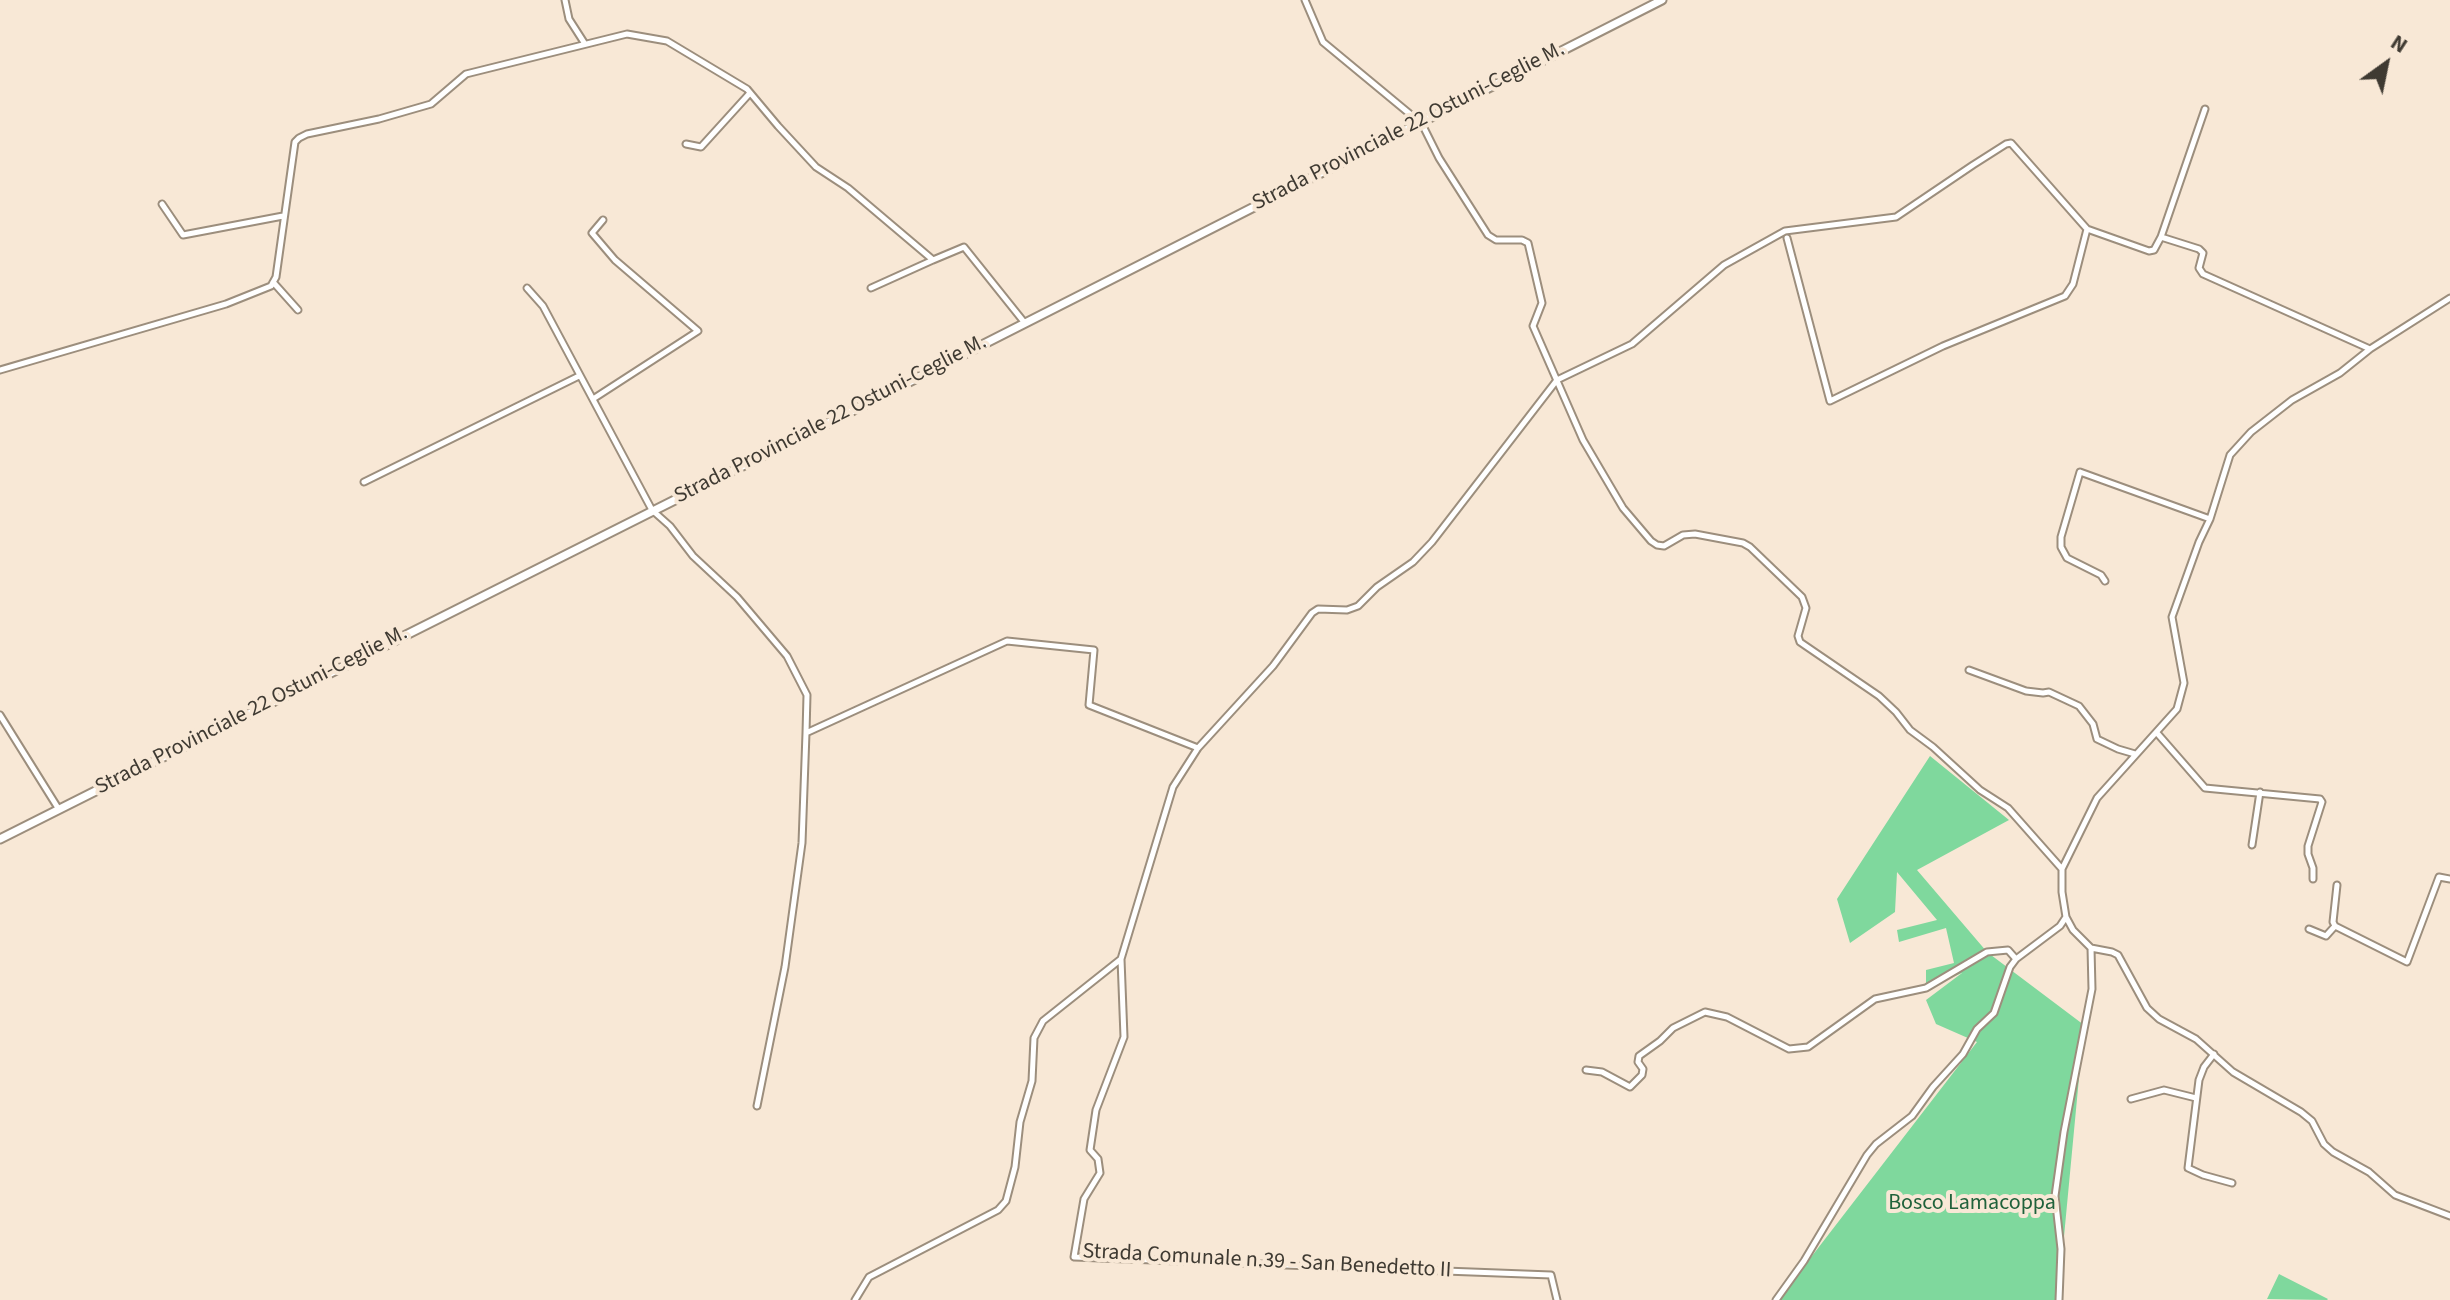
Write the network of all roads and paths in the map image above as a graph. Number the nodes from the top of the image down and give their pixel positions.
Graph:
1 (565, 0) edge
2 (1305, 0) edge
3 (1662, 0) edge
4 (585, 44) junction
5 (750, 93) junction
6 (2205, 109) dead end
7 (1420, 122) junction
8 (686, 144) dead end
9 (162, 204) dead end
10 (283, 216) junction
11 (603, 220) dead end
12 (2087, 229) junction
13 (2161, 237) junction
14 (1787, 238) dead end
15 (933, 260) junction
16 (273, 282) junction
17 (527, 288) dead end
18 (871, 288) dead end
19 (2450, 298) edge
20 (298, 310) dead end
21 (1024, 322) junction
22 (2370, 349) junction
23 (0, 370) edge
24 (579, 376) junction
25 (1557, 380) junction
26 (593, 399) junction
27 (364, 482) dead end
28 (652, 510) junction
29 (2210, 519) junction
30 (2105, 581) dead end
31 (1969, 670) dead end
32 (0, 715) edge
33 (806, 733) junction
34 (2157, 733) junction
35 (1198, 748) junction
36 (2136, 754) junction
37 (2260, 792) junction
38 (58, 808) junction
39 (0, 839) edge
40 (2252, 845) dead end
41 (2062, 869) junction
42 (2313, 879) dead end
43 (2450, 879) edge
44 (2337, 885) dead end
45 (2066, 917) junction
46 (2335, 926) junction
47 (2309, 929) dead end
48 (2091, 948) junction
49 (1121, 959) junction
50 (2016, 959) junction
51 (2214, 1054) junction
52 (1586, 1070) dead end
53 (2196, 1098) junction
54 (2131, 1099) dead end
55 (757, 1106) dead end
56 (2232, 1183) dead end
57 (2450, 1216) edge
58 (855, 1300) edge
59 (1557, 1300) edge
60 (1776, 1300) edge
61 (2059, 1300) edge

1 - 4 street
2 - 7 street
3 - 7 main road, Strada Provinciale 22 Ostuni-Ceglie M.
4 - 5 street
4 - 10 street
5 - 8 street
5 - 15 street
6 - 13 street
7 - 21 main road, Strada Provinciale 22 Ostuni-Ceglie M.
7 - 25 street
9 - 10 street
10 - 16 street
11 - 26 street
12 - 13 street
12 - 14 street
12 - 25 street
13 - 22 street
15 - 18 street
15 - 21 street
16 - 20 street
16 - 23 street
17 - 24 street
19 - 22 street
21 - 28 main road, Strada Provinciale 22 Ostuni-Ceglie M.
22 - 29 street
24 - 26 street
24 - 27 street
25 - 35 street
25 - 41 street
26 - 28 street
28 - 33 street
28 - 38 main road, Strada Provinciale 22 Ostuni-Ceglie M.
29 - 30 street
29 - 34 street
31 - 36 street
32 - 38 street
33 - 35 street
33 - 55 street
34 - 36 street
34 - 37 street
35 - 49 street
36 - 41 street
37 - 40 street
37 - 42 street
38 - 39 main road, Strada Provinciale 22 Ostuni-Ceglie M.
41 - 45 street
43 - 46 street
44 - 46 street
45 - 48 street
45 - 50 street
46 - 47 street
48 - 51 street
48 - 61 street
49 - 58 street
49 - 59 street, Strada Comunale n.39 - San Benedetto II
50 - 52 street
50 - 60 street
51 - 53 street
51 - 57 street
53 - 54 street
53 - 56 street

